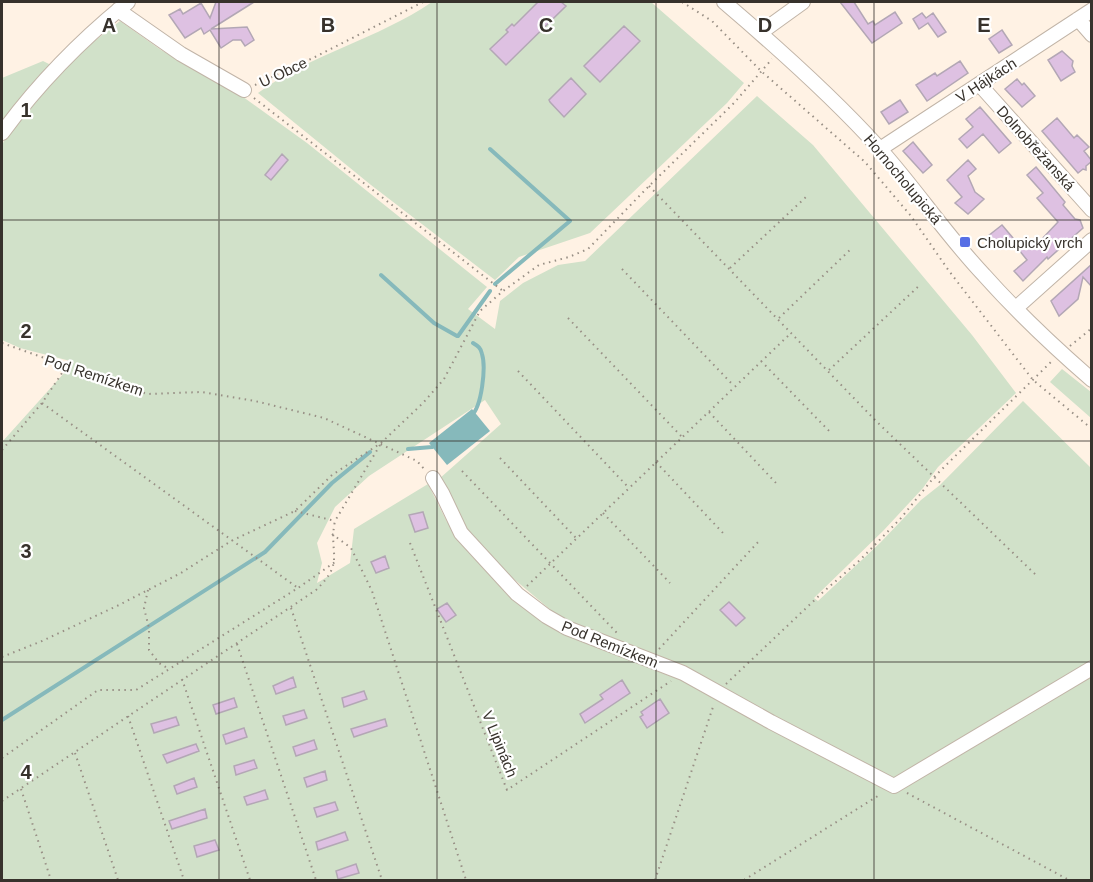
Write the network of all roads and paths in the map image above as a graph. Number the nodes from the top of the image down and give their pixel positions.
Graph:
1 (423, 2) edge
2 (682, 2) edge
3 (724, 2) edge
4 (803, 2) edge
5 (123, 6) edge
6 (1092, 10) edge
7 (1078, 19) junction
8 (760, 33) junction
9 (1092, 35) edge
10 (761, 71) junction
11 (980, 85) junction
12 (244, 90) junction
13 (2, 133) edge
14 (880, 149) junction
15 (649, 186) junction
16 (806, 197) dead end
17 (1092, 210) edge
18 (1092, 240) edge
19 (852, 248) dead end
20 (730, 268) junction
21 (622, 269) dead end
22 (921, 284) dead end
23 (503, 291) junction
24 (1016, 308) junction
25 (568, 318) dead end
26 (778, 319) junction
27 (1092, 328) edge
28 (791, 333) junction
29 (2, 343) edge
30 (1060, 353) junction
31 (761, 361) junction
32 (67, 366) junction
33 (518, 371) dead end
34 (828, 371) junction
35 (1033, 380) junction
36 (1092, 380) edge
37 (734, 386) junction
38 (42, 403) junction
39 (709, 412) junction
40 (1092, 429) edge
41 (832, 434) dead end
42 (682, 437) junction
43 (381, 443) junction
44 (2, 450) edge
45 (500, 458) dead end
46 (656, 462) junction
47 (462, 471) dead end
48 (935, 476) junction
49 (433, 478) joint
50 (776, 483) dead end
51 (629, 488) junction
52 (295, 511) junction
53 (603, 513) junction
54 (335, 521) junction
55 (723, 533) dead end
56 (332, 534) junction
57 (576, 538) junction
58 (231, 540) junction
59 (760, 540) dead end
60 (410, 543) dead end
61 (335, 562) junction
62 (550, 563) junction
63 (1038, 577) dead end
64 (670, 583) dead end
65 (298, 588) junction
66 (148, 590) junction
67 (518, 594) junction
68 (291, 608) junction
69 (620, 636) dead end
70 (237, 643) junction
71 (2, 657) edge
72 (650, 660) junction
73 (1092, 668) edge
74 (169, 669) junction
75 (683, 673) junction
76 (182, 679) junction
77 (717, 693) junction
78 (128, 716) junction
79 (74, 752) junction
80 (2, 758) edge
81 (894, 786) junction
82 (21, 789) junction
83 (2, 801) edge
84 (51, 880) edge
85 (118, 880) edge
86 (184, 880) edge
87 (250, 880) edge
88 (316, 880) edge
89 (382, 880) edge
90 (466, 880) edge
91 (655, 880) edge
92 (744, 880) edge
93 (1069, 880) edge

1 - 12 path, U Obce
2 - 10 path
3 - 8 street, Hornocholupická
4 - 8 street
5 - 12 street, U Obce
5 - 13 street, U Obce
6 - 7 street, V Hájkách
7 - 9 street
7 - 11 street, V Hájkách
8 - 14 street, Hornocholupická
10 - 15 path
10 - 35 path
11 - 14 street, V Hájkách
11 - 17 street, Dolnobřežanská
12 - 23 path
14 - 24 street, Hornocholupická
15 - 20 path
15 - 23 path
16 - 20 path
18 - 24 street
19 - 26 path
20 - 26 path
21 - 37 path
22 - 34 path
23 - 43 path
24 - 30 street, Hornocholupická
25 - 42 path
26 - 28 path
27 - 30 path
28 - 31 path
28 - 34 path
29 - 32 path, Pod Remízkem
30 - 35 path
30 - 36 street, Hornocholupická
31 - 37 path
31 - 41 path
32 - 38 path
32 - 43 path, Pod Remízkem
33 - 51 path
34 - 48 path
35 - 40 path
35 - 48 path
37 - 39 path
38 - 44 path
38 - 58 path
39 - 42 path
39 - 50 path
42 - 46 path
43 - 49 path, Pod Remízkem
43 - 52 path
43 - 54 path
45 - 57 path
46 - 51 path
46 - 55 path
47 - 62 path
48 - 63 path
48 - 77 path
49 - 67 street, Pod Remízkem
51 - 53 path
52 - 54 path
52 - 58 path
53 - 57 path
53 - 64 path
54 - 56 path
56 - 61 path
56 - 90 path
57 - 62 path
58 - 65 path
58 - 66 path
59 - 72 path
60 - 75 path, V Lipinách
61 - 65 path
61 - 68 path
62 - 67 path
62 - 69 path
65 - 74 path
66 - 71 path
66 - 74 path
67 - 72 street, Pod Remízkem
68 - 70 path
68 - 89 path
70 - 76 path
70 - 88 path
72 - 75 street, Pod Remízkem
73 - 81 street
74 - 80 path
75 - 77 street, Pod Remízkem
76 - 78 path
76 - 87 path
77 - 81 street, Pod Remízkem
77 - 91 path
78 - 79 path
78 - 86 path
79 - 82 path
79 - 85 path
81 - 92 path
81 - 93 path
82 - 83 path
82 - 84 path

